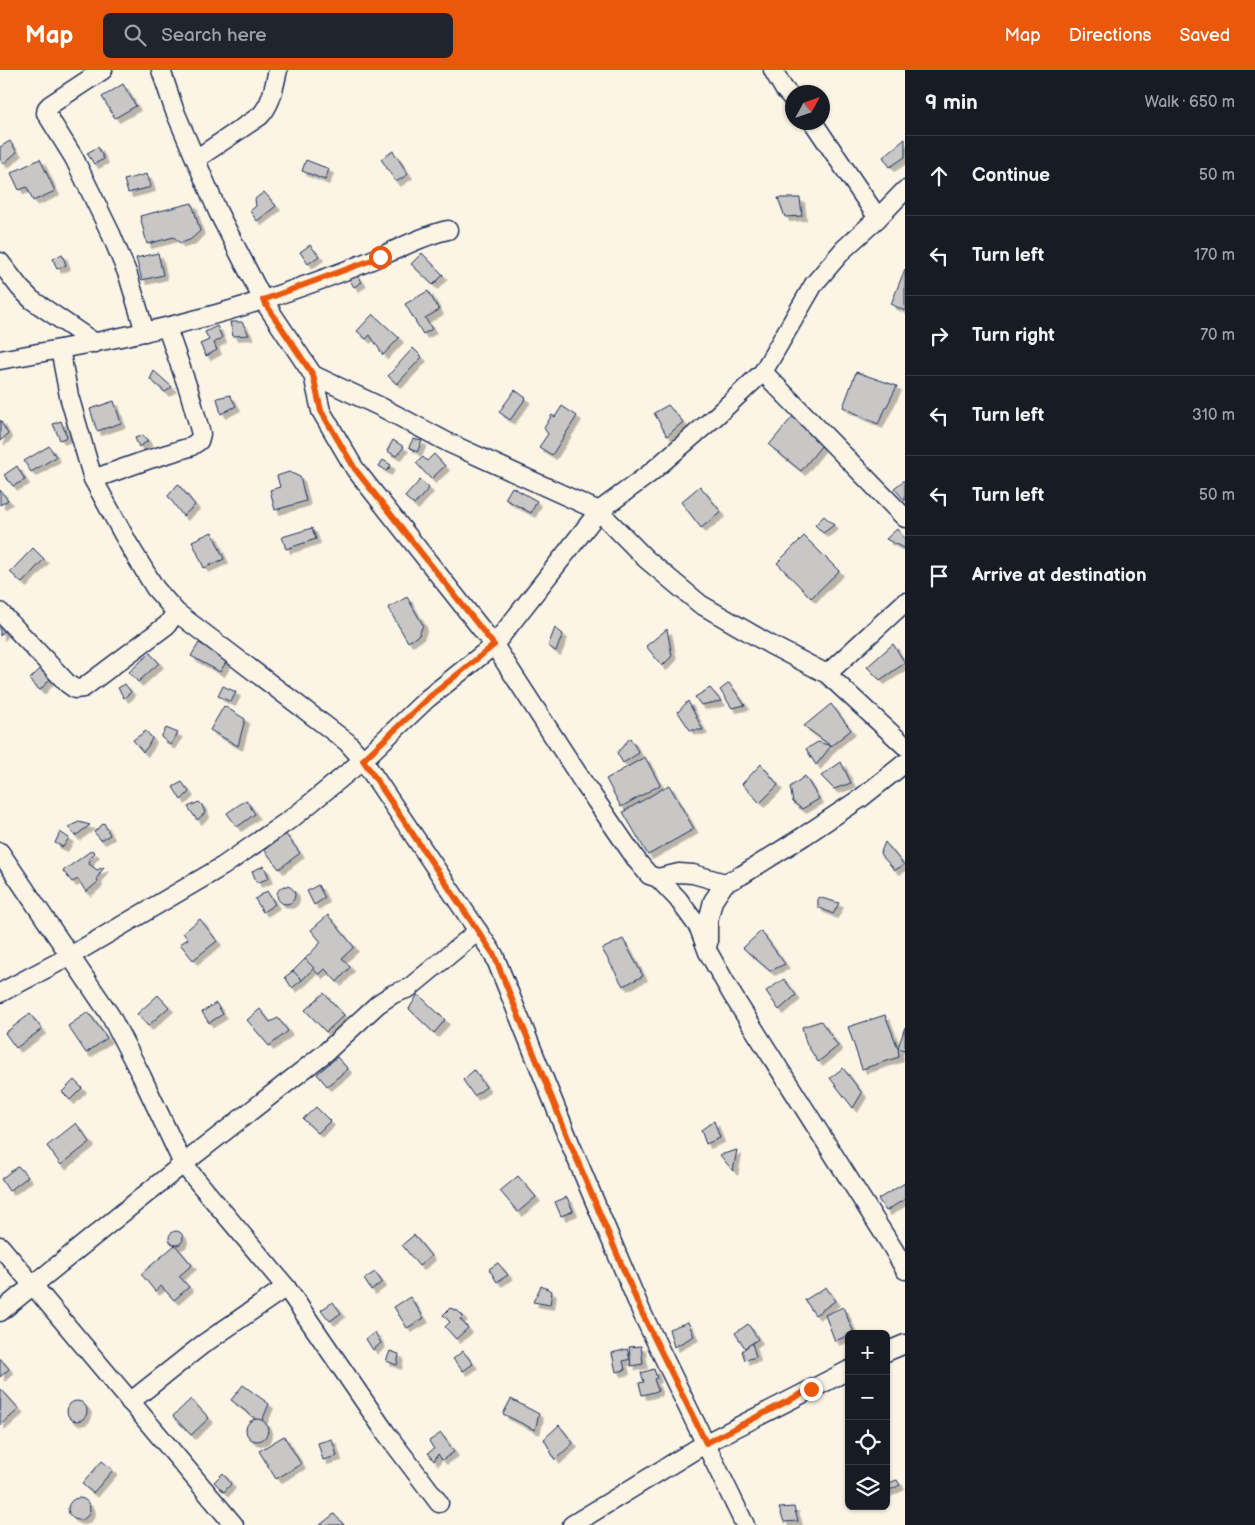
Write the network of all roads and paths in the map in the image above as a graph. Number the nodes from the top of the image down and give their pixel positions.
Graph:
1 (103, 70) edge
2 (161, 70) edge
3 (278, 70) edge
4 (773, 70) edge
5 (785, 90) edge
6 (818, 130) edge
7 (196, 158) junction
8 (905, 190) edge
9 (878, 218) junction
10 (448, 230) dead end
11 (0, 262) edge
12 (263, 300) junction
13 (167, 328) junction
14 (145, 332) junction
15 (95, 343) junction
16 (60, 349) junction
17 (0, 360) edge
18 (763, 372) junction
19 (313, 375) junction
20 (93, 479) junction
21 (598, 511) junction
22 (905, 518) edge
23 (905, 602) edge
24 (0, 612) edge
25 (176, 612) junction
26 (494, 645) junction
27 (827, 674) junction
28 (905, 746) edge
29 (363, 760) junction
30 (905, 763) edge
31 (0, 852) edge
32 (658, 878) junction
33 (725, 883) junction
34 (478, 931) junction
35 (708, 952) junction
36 (70, 956) junction
37 (0, 993) edge
38 (183, 1164) junction
39 (0, 1246) edge
40 (905, 1270) edge
41 (32, 1286) junction
42 (286, 1287) junction
43 (0, 1312) edge
44 (905, 1344) edge
45 (890, 1350) edge
46 (845, 1372) edge
47 (130, 1402) junction
48 (706, 1443) junction
49 (439, 1503) dead end
50 (234, 1525) edge
51 (572, 1525) edge
52 (745, 1525) edge

1 - 14 street
2 - 7 street
3 - 7 street
4 - 5 street
6 - 9 street
7 - 12 street
8 - 9 street
9 - 18 street
10 - 12 street
11 - 15 street
12 - 13 street
12 - 19 street
13 - 14 street
13 - 20 street
14 - 15 street
15 - 16 street
16 - 17 street
16 - 20 street
18 - 21 street
18 - 22 street
19 - 21 street
19 - 26 street
20 - 25 street
21 - 26 street
21 - 27 street
23 - 27 street
24 - 25 street
25 - 29 street
26 - 29 street
26 - 32 street
27 - 28 street
29 - 34 street
29 - 36 street
30 - 33 street
31 - 36 street
32 - 33 street
32 - 35 street
33 - 35 street
34 - 38 street
34 - 48 street
35 - 40 street
36 - 37 street
36 - 38 street
38 - 41 street
38 - 42 street
39 - 41 street
41 - 43 street
41 - 47 street
42 - 47 street
42 - 49 street
44 - 45 street
46 - 48 street
47 - 50 street
48 - 51 street
48 - 52 street

